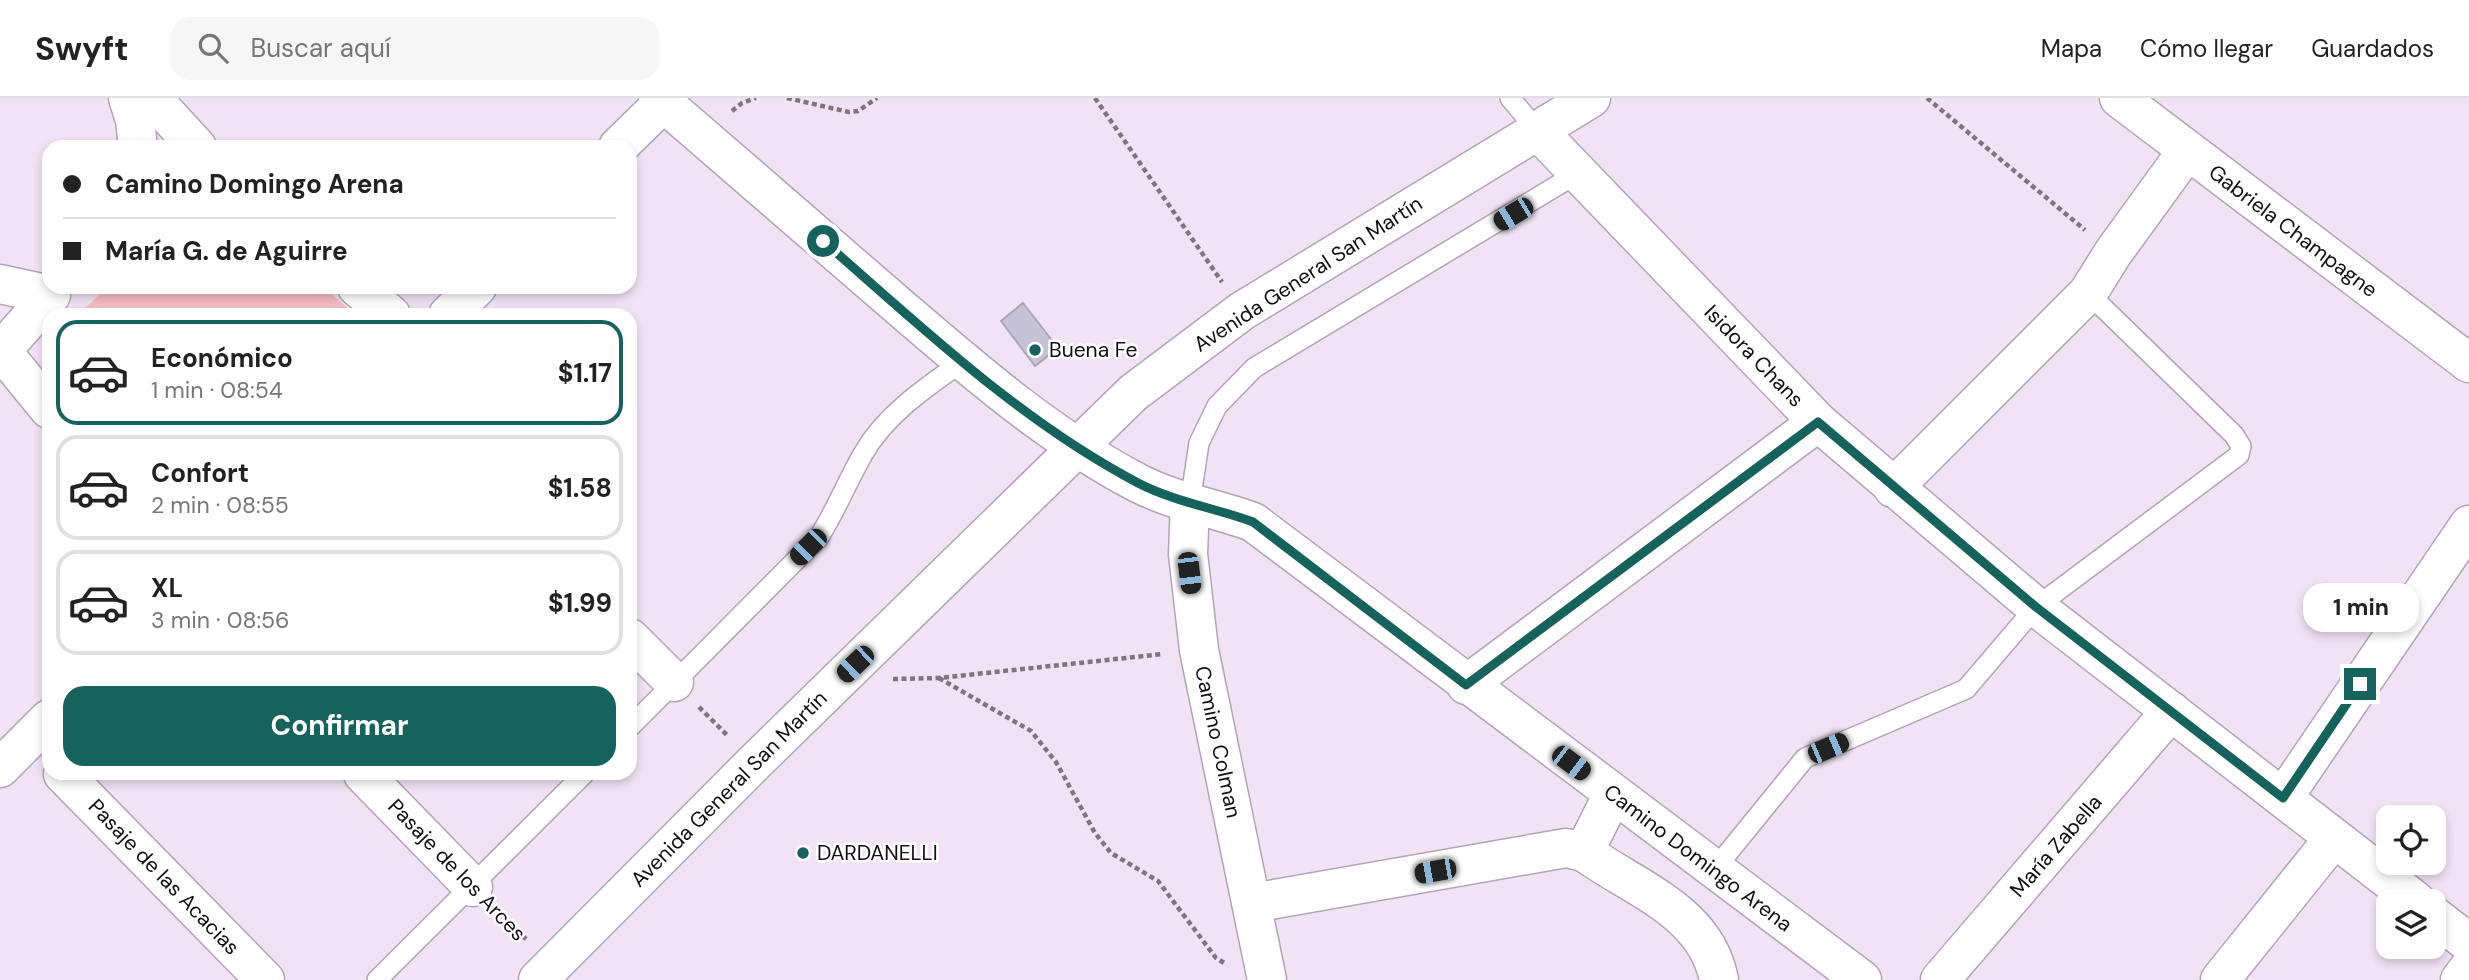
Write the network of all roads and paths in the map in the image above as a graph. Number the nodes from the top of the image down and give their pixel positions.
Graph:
1 (128, 98) edge
2 (152, 98) edge
3 (787, 98) edge
4 (877, 98) edge
5 (1095, 98) edge
6 (1510, 98) edge
7 (1591, 98) edge
8 (1927, 98) edge
9 (2119, 98) edge
10 (661, 100) edge
11 (1538, 130) junction
12 (137, 140) edge
13 (191, 140) edge
14 (624, 140) edge
15 (2187, 151) junction
16 (1577, 173) junction
17 (2113, 253) junction
18 (0, 284) edge
19 (42, 289) edge
20 (2088, 293) junction
21 (53, 294) edge
22 (366, 294) edge
23 (470, 294) edge
24 (382, 308) edge
25 (455, 308) edge
26 (1242, 311) junction
27 (1, 350) edge
28 (962, 362) junction
29 (2469, 363) edge
30 (42, 400) edge
31 (1818, 422) junction
32 (1076, 447) junction
33 (1894, 488) junction
34 (1190, 503) junction
35 (2469, 525) edge
36 (2036, 607) junction
37 (637, 645) edge
38 (1199, 650) junction
39 (939, 678) junction
40 (837, 681) junction
41 (674, 682) junction
42 (1466, 685) junction
43 (2171, 711) junction
44 (637, 720) edge
45 (42, 740) edge
46 (755, 762) junction
47 (0, 768) edge
48 (68, 780) edge
49 (369, 780) edge
50 (578, 780) edge
51 (1613, 794) junction
52 (2283, 798) junction
53 (2334, 838) junction
54 (1584, 852) junction
55 (1714, 870) junction
56 (472, 887) junction
57 (2400, 889) edge
58 (1252, 903) junction
59 (2446, 925) edge
60 (2469, 943) edge
61 (2469, 968) edge
62 (545, 973) edge
63 (1252, 975) edge
64 (265, 980) edge
65 (377, 980) edge
66 (1719, 980) edge
67 (1862, 980) edge
68 (1940, 980) edge
69 (2220, 980) edge
70 (2460, 980) edge

1 - 12 street
2 - 13 street
3 - 4 path
5 - 26 path
6 - 11 lane
7 - 11 street, Avenida General San Martín
8 - 17 path
9 - 15 street, Gabriela Champagne
10 - 14 street
10 - 28 street, Camino Domingo Arena
11 - 16 street, Isidora Chans
11 - 26 street, Avenida General San Martín
15 - 17 street
15 - 29 street, Gabriela Champagne
16 - 31 street, Isidora Chans
16 - 34 lane
17 - 20 street
18 - 19 street
20 - 33 street
20 - 36 lane
21 - 27 street
22 - 24 street
23 - 25 street
26 - 32 street, Avenida General San Martín
27 - 30 street
28 - 32 street, Camino Domingo Arena
28 - 41 lane
31 - 33 street, Isidora Chans
31 - 42 street
32 - 34 street, Camino Domingo Arena
32 - 40 street, Avenida General San Martín
33 - 36 street, Isidora Chans
34 - 38 street, Camino Colman
34 - 42 street, Camino Domingo Arena
35 - 52 street
36 - 43 street, Isidora Chans
36 - 55 lane
37 - 41 street
38 - 39 path
38 - 58 street, Camino Colman
39 - 40 path
39 - 63 path
40 - 46 street, Avenida General San Martín
41 - 44 lane
41 - 46 path
42 - 51 street, Camino Domingo Arena
43 - 52 street, Isidora Chans
43 - 68 street, María Zabella
45 - 47 street
46 - 62 street, Avenida General San Martín
48 - 64 street, Pasaje de las Acacias
49 - 56 street, Pasaje de los Arces
50 - 56 lane
51 - 54 street
51 - 55 street, Camino Domingo Arena
52 - 53 street, Isidora Chans
53 - 57 street, Isidora Chans
53 - 69 street
54 - 58 street
54 - 66 street
55 - 67 street, Camino Domingo Arena
56 - 62 path, Pasaje de los Arces
56 - 65 lane
58 - 63 street, Camino Colman
59 - 60 street
61 - 70 street

